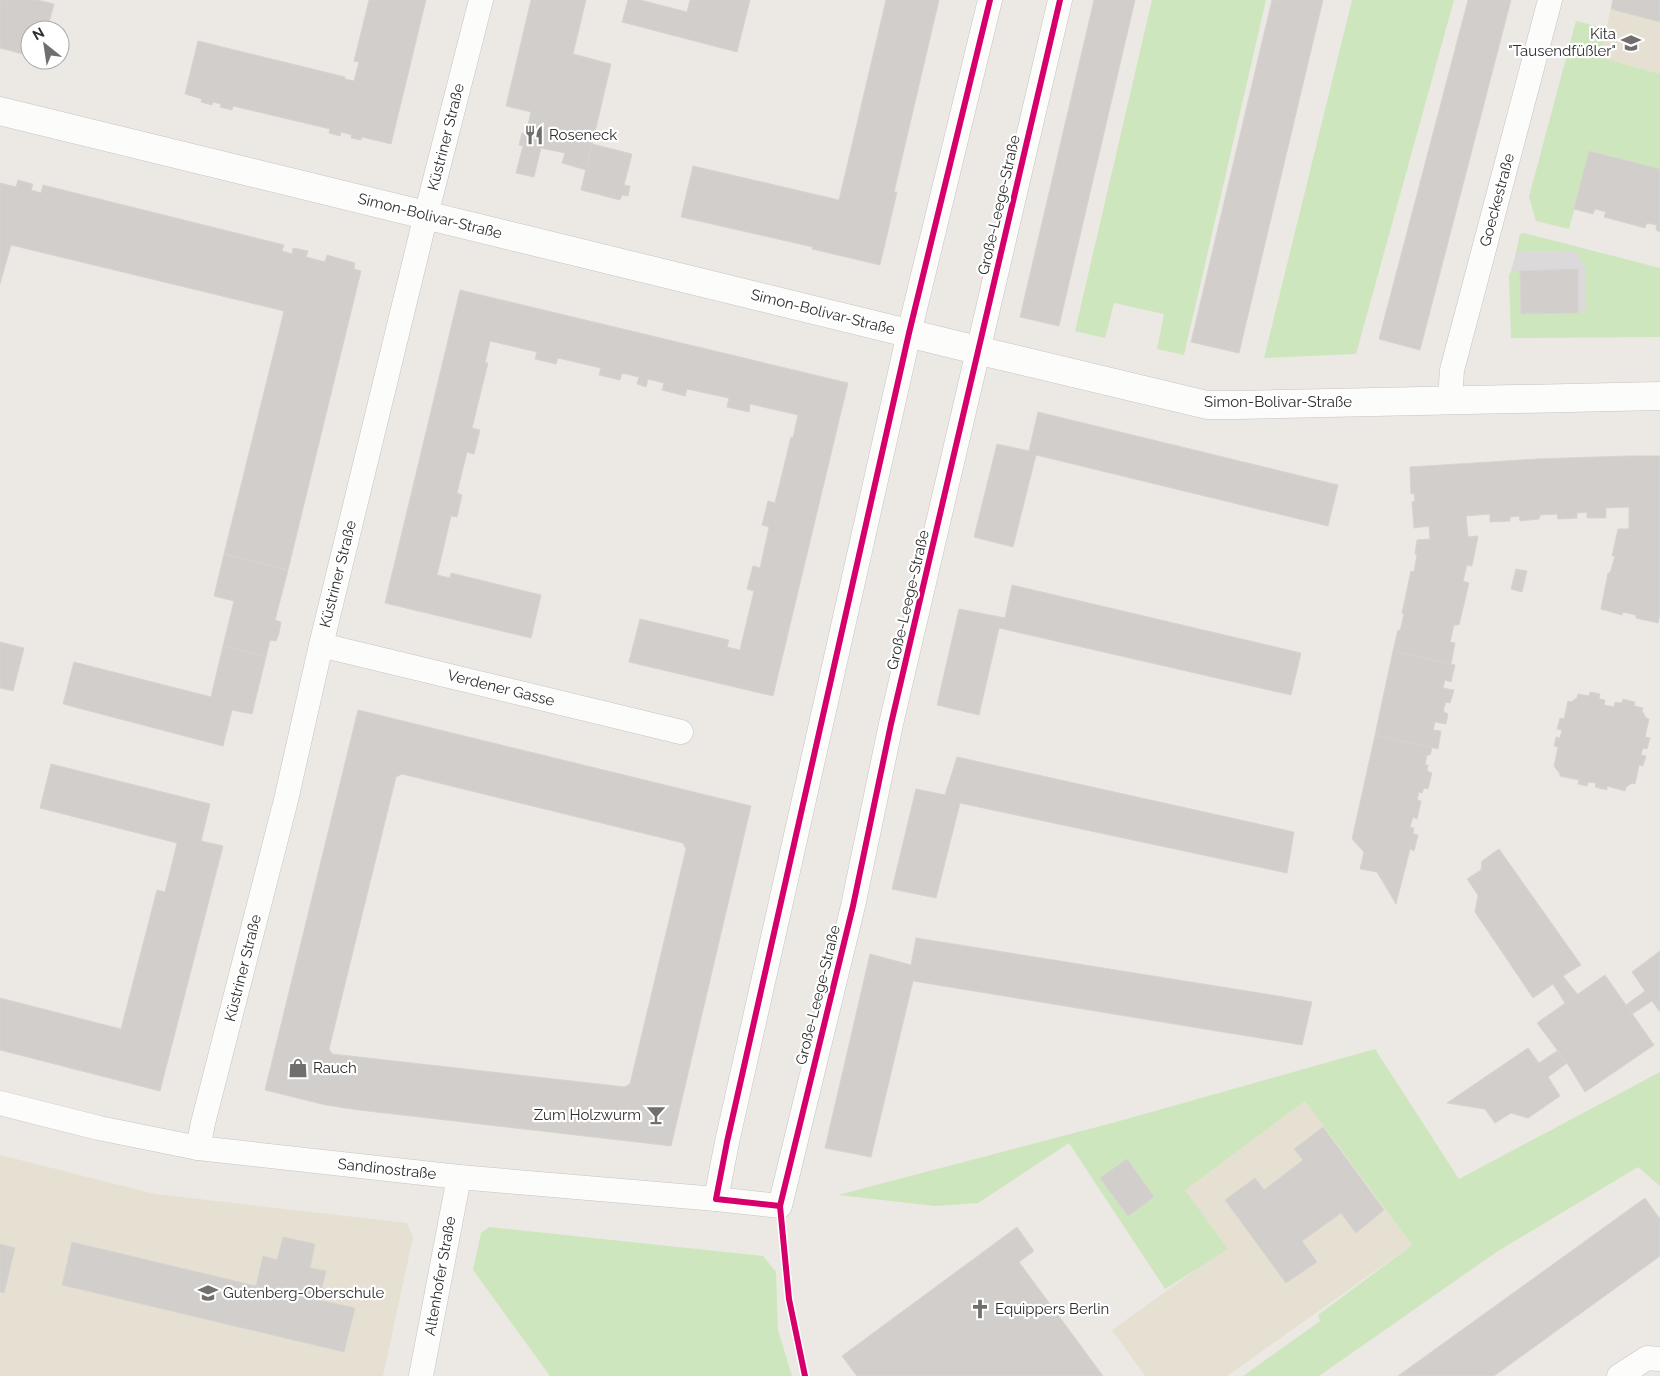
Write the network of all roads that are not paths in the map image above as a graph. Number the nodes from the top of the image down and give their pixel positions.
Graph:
1 (481, 0) edge
2 (990, 0) edge
3 (1060, 0) edge
4 (1550, 0) edge
5 (0, 111) edge
6 (426, 215) junction
7 (910, 334) junction
8 (979, 351) junction
9 (1660, 396) edge
10 (1450, 400) junction
11 (321, 644) junction
12 (681, 732) dead end
13 (0, 1103) edge
14 (198, 1148) junction
15 (459, 1177) junction
16 (716, 1199) junction
17 (780, 1206) joint
18 (1660, 1359) edge
19 (421, 1376) edge
20 (1619, 1376) edge

1 - 6 street, Küstriner Straße
2 - 7 street
3 - 8 street, Große-Leege-Straße
4 - 10 street, Goeckestraße
5 - 6 street, Simon-Bolivar-Straße
6 - 7 street, Simon-Bolivar-Straße
6 - 11 street, Küstriner Straße
7 - 8 street, Simon-Bolivar-Straße
7 - 16 street
8 - 10 street, Simon-Bolivar-Straße
8 - 17 street, Große-Leege-Straße
9 - 10 street, Simon-Bolivar-Straße
11 - 12 street, Verdener Gasse
11 - 14 street, Küstriner Straße
13 - 14 street, Sandinostraße
14 - 15 street, Sandinostraße
15 - 16 street, Sandinostraße
15 - 19 street, Altenhofer Straße
16 - 17 street, Sandinostraße
18 - 20 street

